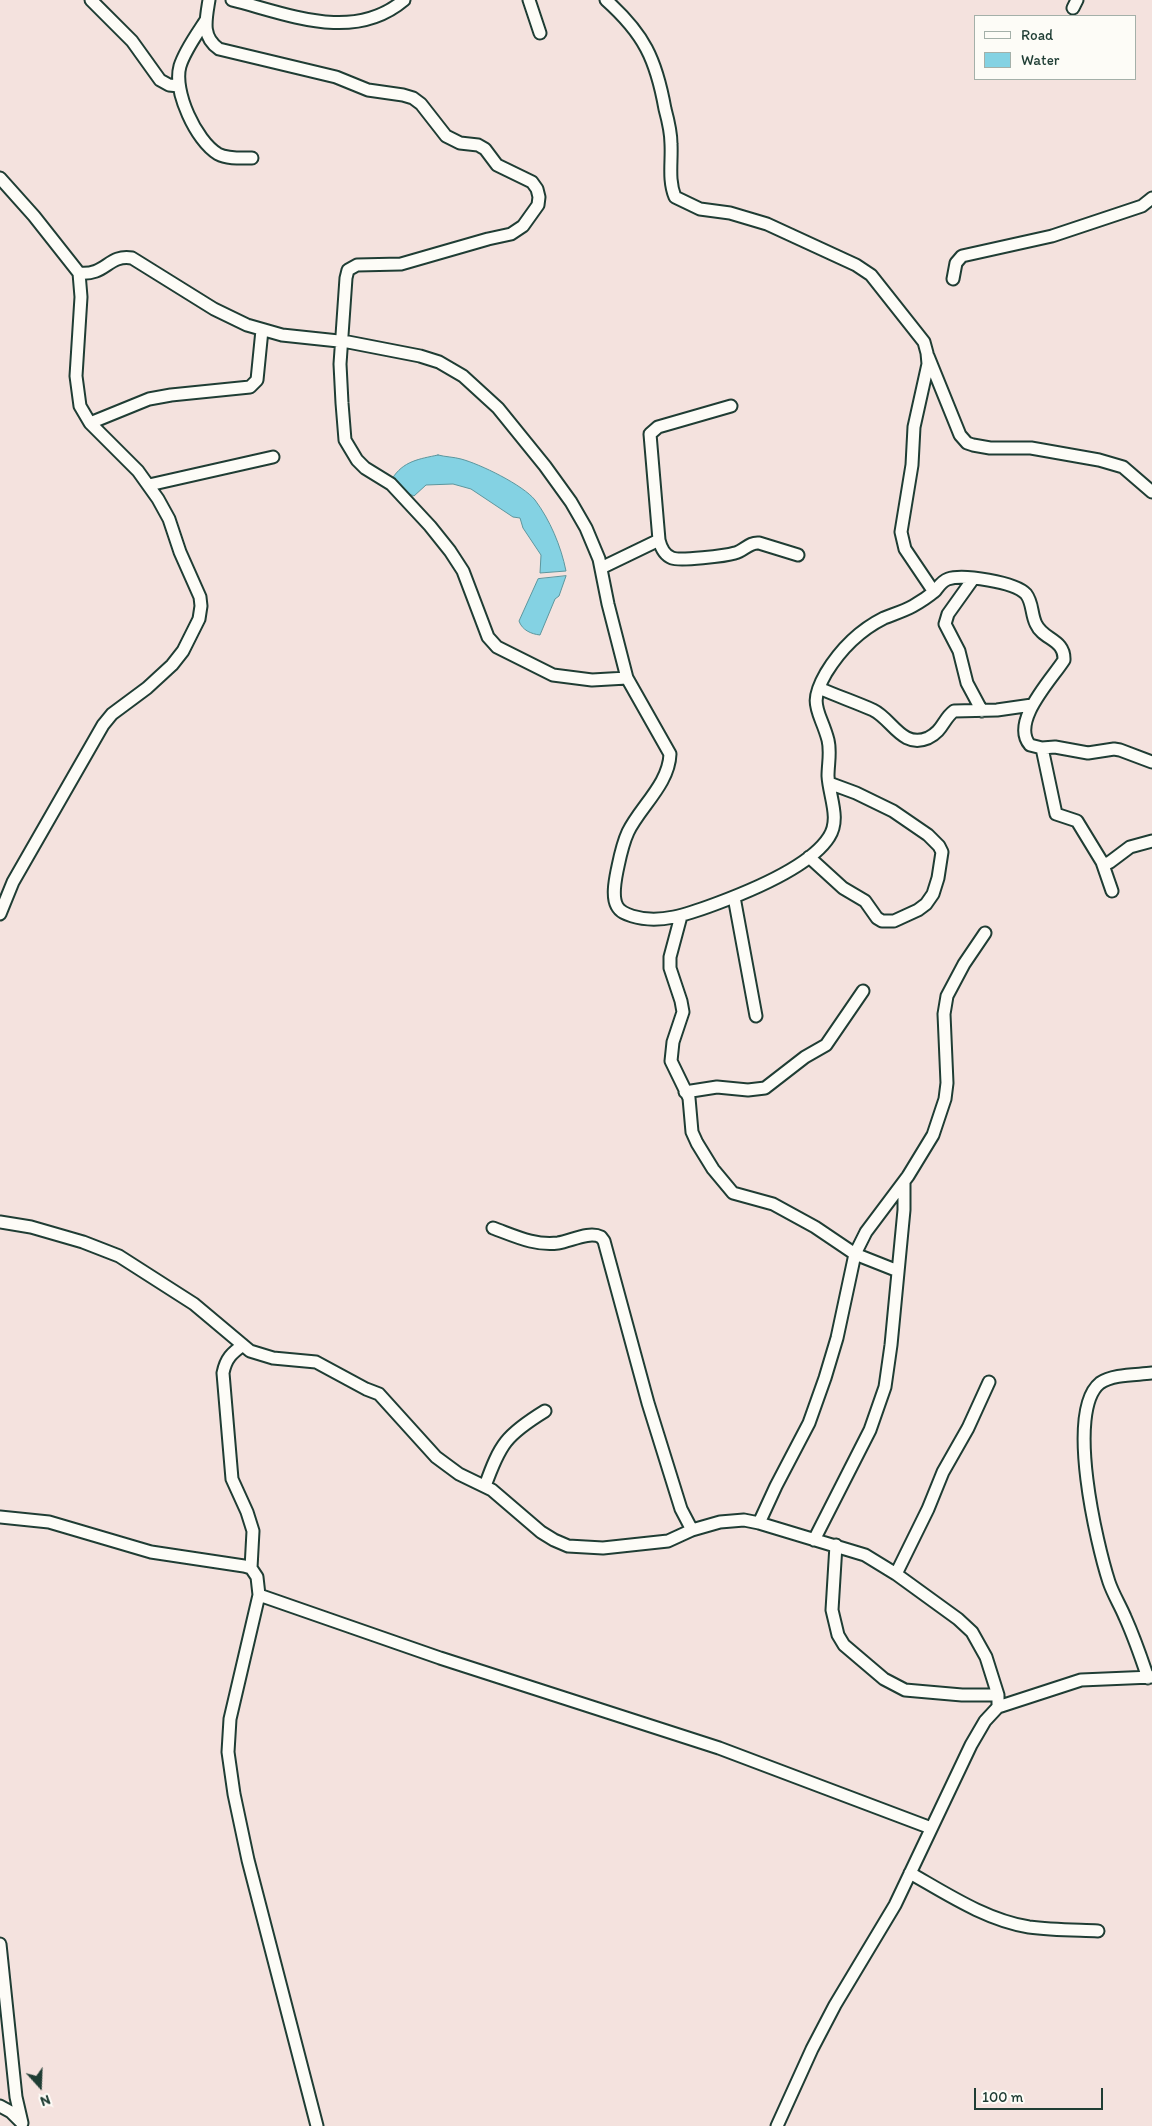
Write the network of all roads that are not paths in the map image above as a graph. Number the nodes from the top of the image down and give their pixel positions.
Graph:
1 (91, 0) edge
2 (209, 0) edge
3 (232, 0) edge
4 (404, 0) edge
5 (529, 0) edge
6 (606, 0) edge
7 (206, 20) junction
8 (540, 33) dead end
9 (178, 86) junction
10 (252, 158) dead end
11 (0, 178) edge
12 (1152, 198) edge
13 (79, 273) junction
14 (953, 279) dead end
15 (262, 330) junction
16 (341, 342) junction
17 (927, 353) junction
18 (731, 406) dead end
19 (90, 424) junction
20 (273, 457) dead end
21 (149, 485) junction
22 (1152, 492) edge
23 (659, 540) junction
24 (798, 555) dead end
25 (601, 568) junction
26 (973, 579) junction
27 (934, 592) junction
28 (627, 678) junction
29 (819, 688) junction
30 (1032, 705) junction
31 (982, 711) junction
32 (1042, 748) junction
33 (1152, 762) edge
34 (829, 783) junction
35 (1152, 841) edge
36 (809, 857) junction
37 (1102, 862) junction
38 (1112, 890) dead end
39 (734, 897) junction
40 (0, 914) edge
41 (681, 916) junction
42 (985, 933) dead end
43 (863, 991) dead end
44 (756, 1016) dead end
45 (686, 1092) junction
46 (904, 1182) junction
47 (0, 1222) edge
48 (493, 1228) dead end
49 (855, 1254) junction
50 (898, 1271) junction
51 (243, 1345) junction
52 (1152, 1374) edge
53 (989, 1382) dead end
54 (545, 1411) dead end
55 (486, 1486) junction
56 (0, 1518) edge
57 (760, 1523) junction
58 (692, 1530) junction
59 (814, 1540) junction
60 (836, 1545) junction
61 (251, 1568) junction
62 (896, 1574) junction
63 (259, 1595) junction
64 (1150, 1677) edge
65 (998, 1695) junction
66 (998, 1707) junction
67 (931, 1828) junction
68 (910, 1873) junction
69 (1098, 1931) dead end
70 (0, 1944) edge
71 (0, 2106) edge
72 (23, 2125) edge
73 (318, 2126) edge
74 (777, 2126) edge

1 - 9 street
2 - 7 street
3 - 4 street
5 - 8 street
6 - 17 street
7 - 9 street
7 - 16 street
9 - 10 street
11 - 13 street
12 - 14 street
13 - 15 street
13 - 19 street
15 - 16 street
15 - 19 street
16 - 25 street
16 - 28 street
17 - 22 street
17 - 27 street
18 - 23 street
19 - 21 street
20 - 21 street
21 - 40 street
23 - 24 street
23 - 25 street
25 - 28 street
26 - 27 street
26 - 30 street
26 - 31 street
27 - 29 street
28 - 41 street
29 - 31 street
29 - 34 street
30 - 31 street
30 - 32 street
32 - 33 street
32 - 37 street
34 - 36 street
34 - 36 street
35 - 37 street
36 - 39 street
37 - 38 street
39 - 41 street
39 - 44 street
41 - 45 street
42 - 46 street
43 - 45 street
45 - 49 street
46 - 49 street
46 - 50 street
47 - 51 street
48 - 58 street
49 - 50 street
49 - 57 street
50 - 59 street
51 - 55 street
51 - 61 street
52 - 64 street
53 - 62 street
54 - 55 street
55 - 58 street
56 - 61 street
57 - 58 street
57 - 59 street
59 - 60 street
60 - 62 street
60 - 65 street
61 - 63 street
62 - 65 street
63 - 67 street
63 - 73 street
64 - 66 street
65 - 66 street
66 - 67 street
67 - 68 street
68 - 69 street
68 - 74 street
70 - 72 street
71 - 72 street

